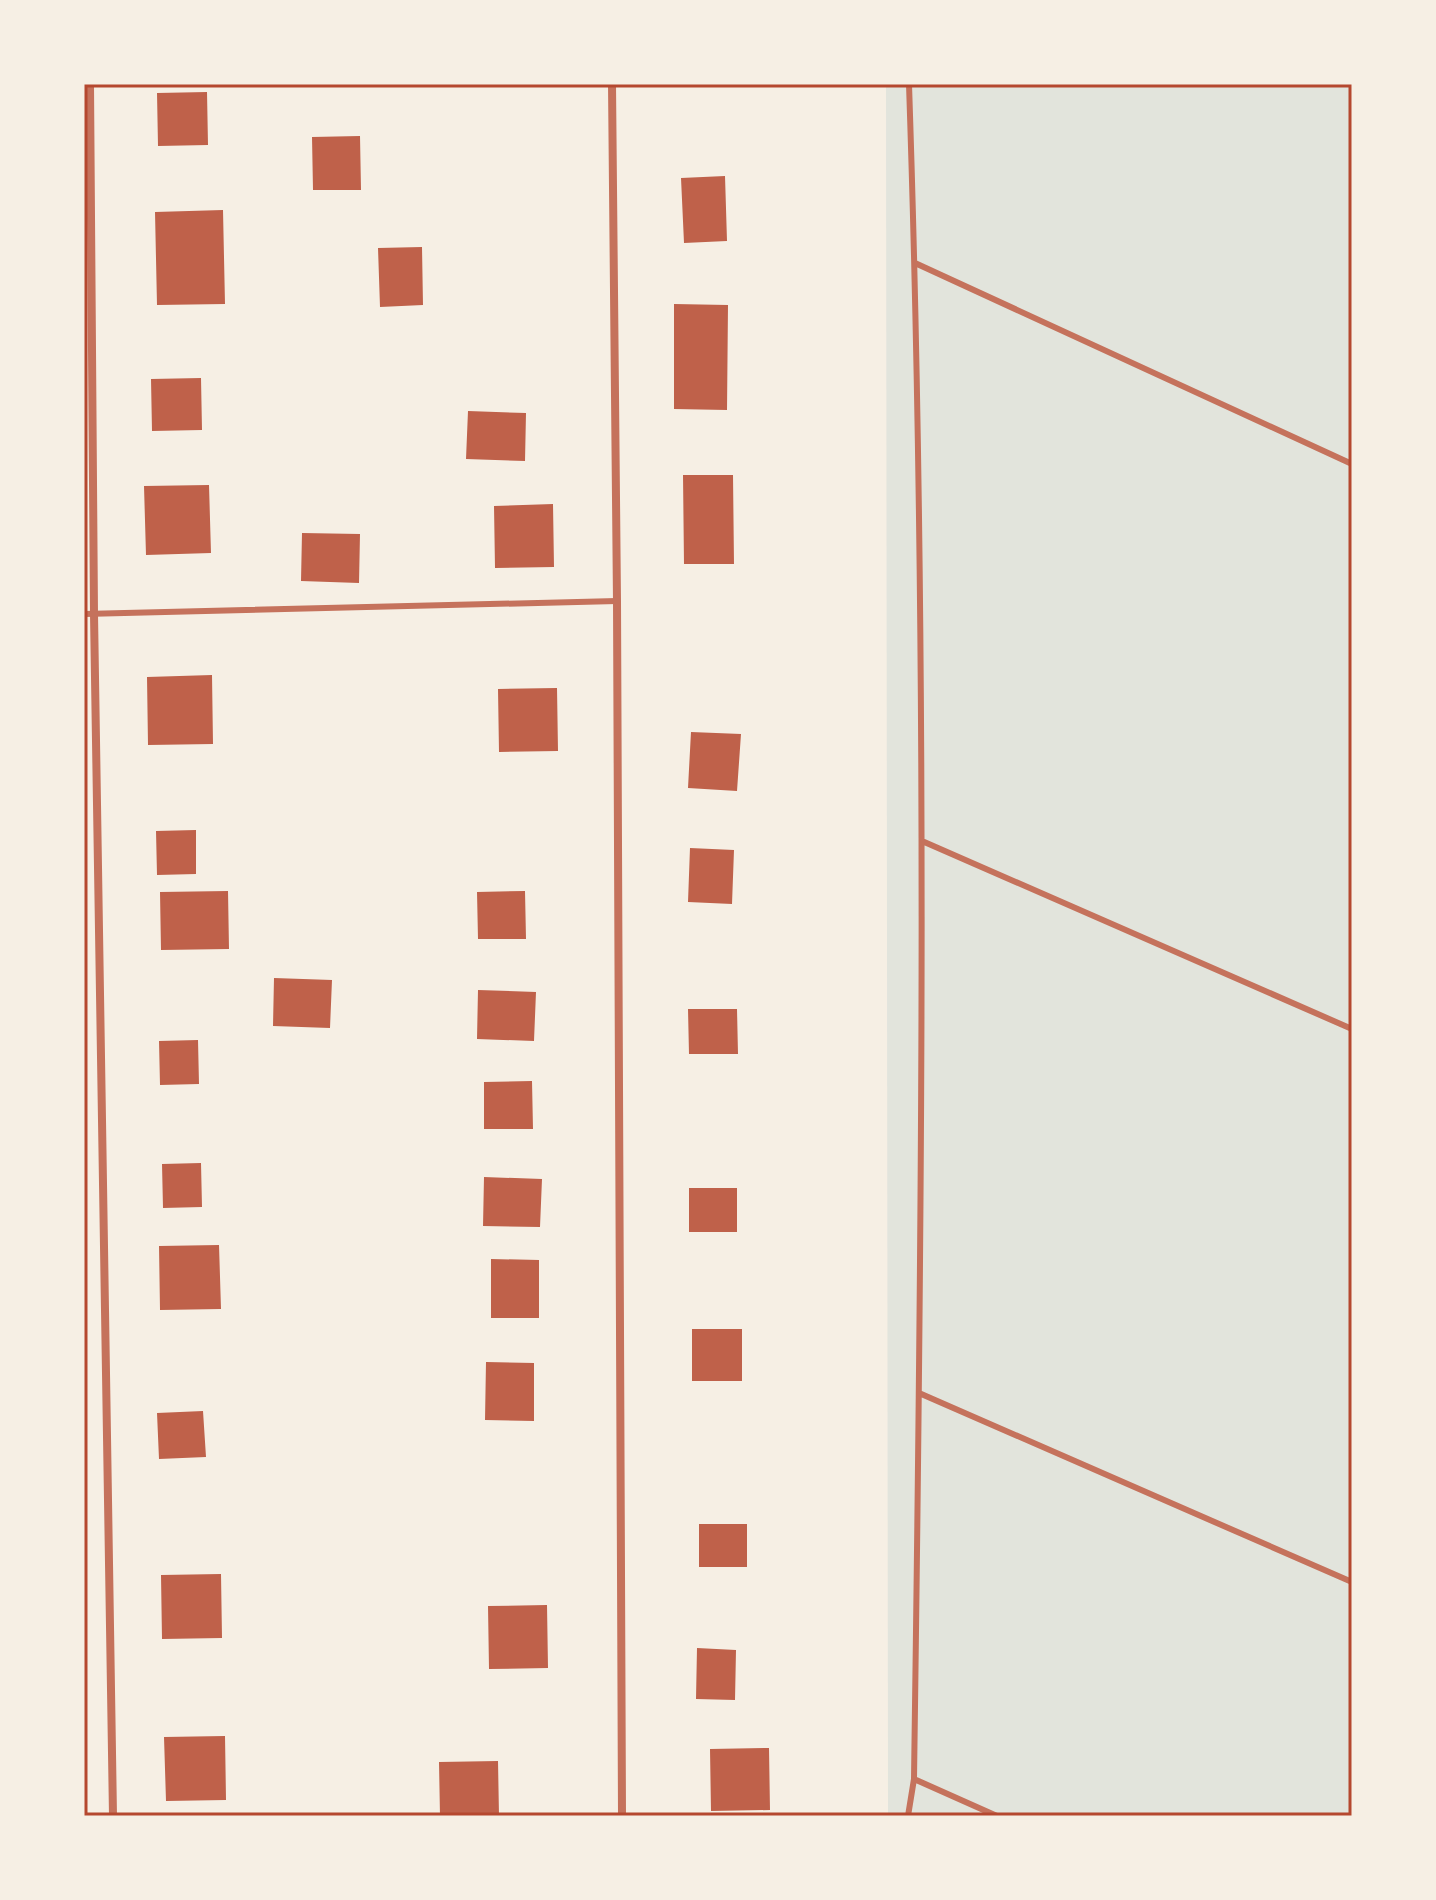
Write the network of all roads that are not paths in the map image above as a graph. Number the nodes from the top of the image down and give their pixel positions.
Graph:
1 (90, 84) edge
2 (612, 84) edge
3 (909, 84) edge
4 (915, 263) junction
5 (1352, 464) edge
6 (617, 601) junction
7 (84, 614) edge
8 (94, 614) junction
9 (922, 841) junction
10 (1352, 1029) edge
11 (919, 1393) junction
12 (1352, 1582) edge
13 (914, 1779) junction
14 (113, 1816) edge
15 (622, 1816) edge
16 (908, 1816) edge
17 (997, 1816) edge

1 - 8 street
2 - 6 street
3 - 4 lane
4 - 5 lane
4 - 9 lane
6 - 8 lane
6 - 15 street
7 - 8 lane
8 - 14 street
9 - 10 lane
9 - 11 lane
11 - 12 lane
11 - 13 lane
13 - 16 lane
13 - 17 lane

